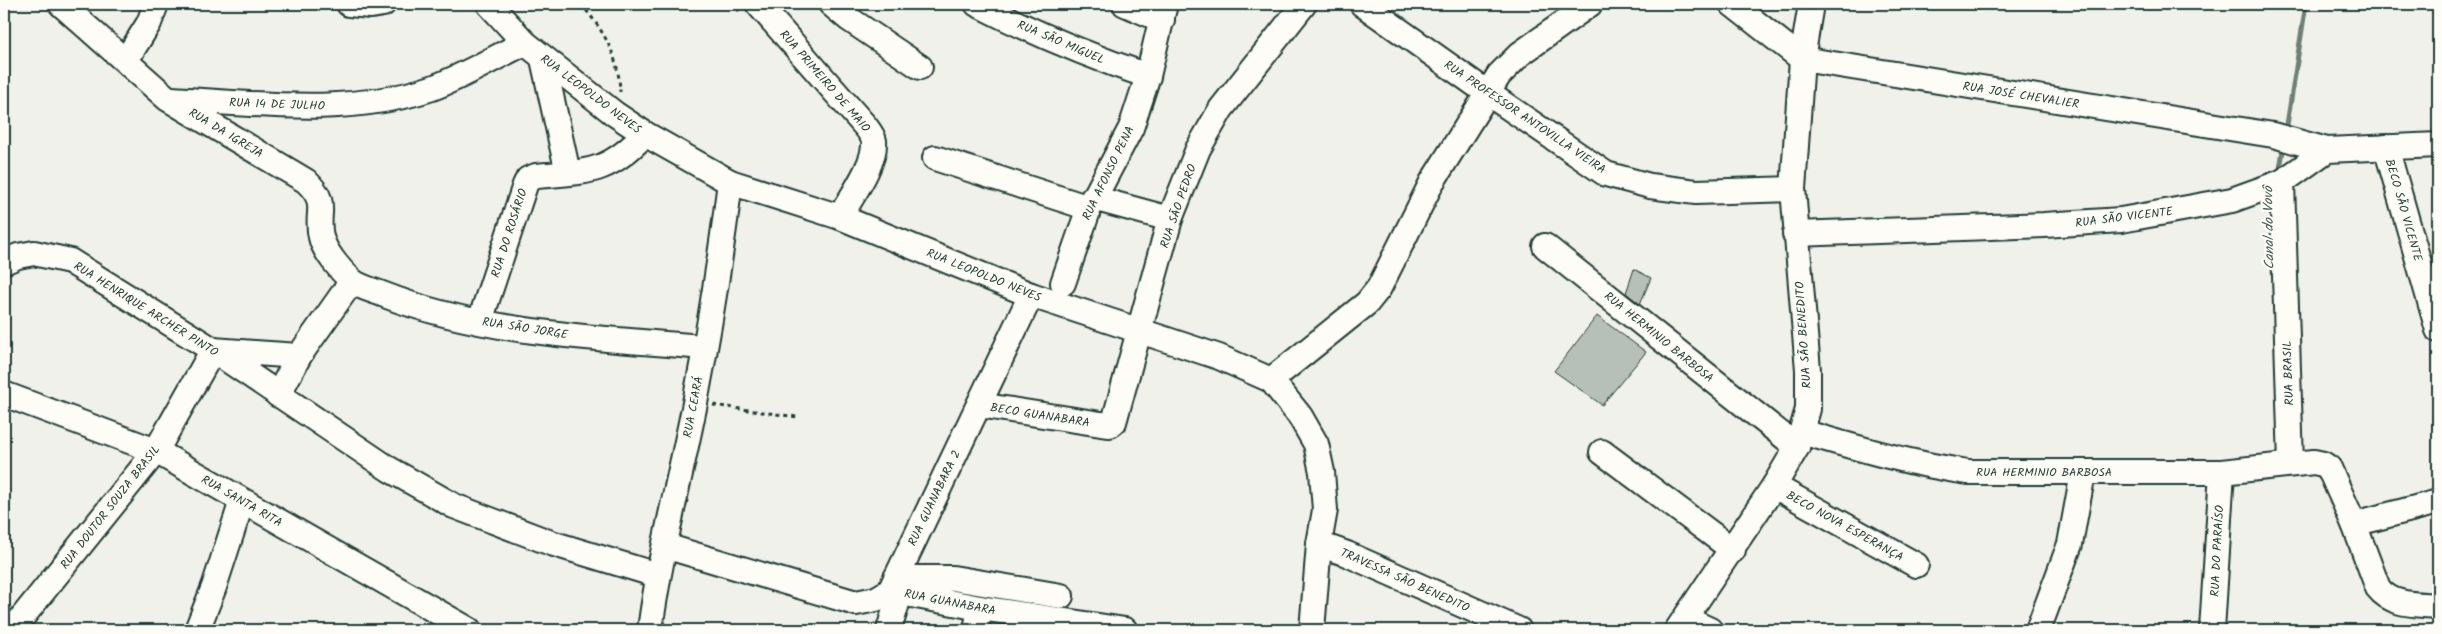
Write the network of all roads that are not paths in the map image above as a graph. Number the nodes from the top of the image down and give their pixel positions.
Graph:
1 (61, 4) edge
2 (156, 4) edge
3 (348, 4) edge
4 (383, 4) edge
5 (489, 4) edge
6 (758, 4) edge
7 (831, 4) edge
8 (977, 4) edge
9 (1125, 4) edge
10 (1304, 4) edge
11 (1362, 4) edge
12 (1590, 4) edge
13 (1732, 4) edge
14 (1811, 4) edge
15 (856, 12) edge
16 (1164, 12) edge
17 (525, 43) junction
18 (543, 59) junction
19 (1802, 59) junction
20 (126, 60) junction
21 (920, 67) dead end
22 (1148, 76) junction
23 (1488, 94) junction
24 (168, 98) junction
25 (645, 134) junction
26 (2438, 145) edge
27 (2386, 147) junction
28 (2327, 150) junction
29 (934, 158) dead end
30 (568, 173) junction
31 (730, 182) junction
32 (2278, 184) junction
33 (1793, 189) junction
34 (1091, 203) junction
35 (840, 217) junction
36 (1170, 219) junction
37 (1796, 234) junction
38 (1545, 246) dead end
39 (4, 262) edge
40 (352, 281) junction
41 (1063, 283) dead end
42 (1031, 295) junction
43 (480, 321) junction
44 (2438, 330) edge
45 (1140, 333) junction
46 (704, 347) junction
47 (212, 350) junction
48 (298, 356) junction
49 (1270, 380) junction
50 (4, 394) edge
51 (278, 395) junction
52 (979, 405) junction
53 (1101, 424) joint
54 (1800, 440) junction
55 (156, 451) junction
56 (1602, 452) dead end
57 (2290, 463) junction
58 (2222, 472) junction
59 (2084, 473) junction
60 (1774, 486) junction
61 (242, 501) junction
62 (2438, 502) edge
63 (2354, 524) junction
64 (1319, 544) junction
65 (665, 546) junction
66 (1733, 550) junction
67 (1916, 565) dead end
68 (657, 575) junction
69 (895, 587) junction
70 (1062, 596) dead end
71 (2438, 606) edge
72 (978, 619) edge
73 (1681, 624) edge
74 (12, 630) edge
75 (197, 630) edge
76 (469, 630) edge
77 (650, 630) edge
78 (889, 630) edge
79 (1125, 630) edge
80 (1312, 630) edge
81 (1518, 630) edge
82 (1710, 630) edge
83 (2038, 630) edge
84 (2212, 630) edge

1 - 20 street, RUA DA IGREJA
2 - 20 street
3 - 4 street
5 - 17 street, RUA LEOPOLDO NEVES
6 - 35 street, RUA PRIMEIRO DE MAIO
7 - 15 street
8 - 22 street, RUA SÃO MIGUEL
9 - 16 street
10 - 36 street, RUA SÃO PEDRO
11 - 23 street, RUA PROFESSOR ANTOVILLA VIEIRA
12 - 23 street
13 - 19 street, RUA JOSÉ CHEVALIER
14 - 19 street, RUA SÃO BENEDITO
15 - 21 street
16 - 22 street, RUA AFONSO PENA
17 - 18 street, RUA LEOPOLDO NEVES
17 - 24 street, RUA 14 DE JULHO
18 - 25 street, RUA LEOPOLDO NEVES
18 - 30 street
19 - 28 street, RUA JOSÉ CHEVALIER
19 - 33 street, RUA SÃO BENEDITO
20 - 24 street, RUA DA IGREJA
22 - 34 street, RUA AFONSO PENA
23 - 33 street, RUA PROFESSOR ANTOVILLA VIEIRA
23 - 49 street
24 - 40 street, RUA DA IGREJA
25 - 30 street, RUA DO ROSÁRIO
25 - 31 street, RUA LEOPOLDO NEVES
26 - 27 street
27 - 28 street
27 - 44 street, BECO SÃO VICENTE
28 - 32 street, RUA SÃO VICENTE
29 - 34 street
30 - 43 street, RUA DO ROSÁRIO
31 - 35 street, RUA LEOPOLDO NEVES
31 - 46 street, RUA CEARÁ
32 - 37 street, RUA SÃO VICENTE
32 - 57 street, RUA BRASIL
33 - 37 street, RUA SÃO BENEDITO
34 - 36 street
34 - 41 street, RUA AFONSO PENA
35 - 42 street, RUA LEOPOLDO NEVES
36 - 45 street, RUA SÃO PEDRO
37 - 54 street, RUA SÃO BENEDITO
38 - 54 street, RUA HERMINIO BARBOSA
39 - 47 street, RUA HENRIQUE ARCHER PINTO
40 - 43 street, RUA SÃO JORGE
40 - 48 street
42 - 45 street, RUA LEOPOLDO NEVES
42 - 52 street, RUA GUANABARA 2
43 - 46 street, RUA SÃO JORGE
45 - 49 street, RUA LEOPOLDO NEVES
45 - 53 street, RUA SÃO PEDRO
46 - 65 street, RUA CEARÁ
47 - 48 street
47 - 51 street, RUA HENRIQUE ARCHER PINTO
47 - 55 street, RUA DOUTOR SOUZA BRASIL
48 - 51 street
49 - 64 street, RUA LEOPOLDO NEVES
50 - 55 street, RUA SANTA RITA
51 - 68 street, RUA HENRIQUE ARCHER PINTO
52 - 53 street, BECO GUANABARA
52 - 69 street, RUA GUANABARA 2
54 - 59 street, RUA HERMINIO BARBOSA
54 - 60 street, RUA SÃO BENEDITO
55 - 61 street, RUA SANTA RITA
55 - 74 street, RUA DOUTOR SOUZA BRASIL
56 - 66 street
57 - 58 street, RUA HERMINIO BARBOSA
57 - 63 street
58 - 59 street, RUA HERMINIO BARBOSA
58 - 84 street, RUA DO PARAÍSO
59 - 83 street
60 - 66 street, RUA SÃO BENEDITO
60 - 67 street, BECO NOVA ESPERANÇA
61 - 75 street
61 - 76 street, RUA SANTA RITA
62 - 63 street
63 - 71 street
64 - 80 street, RUA LEOPOLDO NEVES
64 - 81 street, TRAVESSA SÃO BENEDITO
65 - 68 street, RUA CEARÁ
65 - 69 street, RUA GUANABARA
66 - 73 street, RUA SÃO BENEDITO
68 - 77 street, RUA CEARÁ
69 - 70 street
69 - 72 street, RUA GUANABARA
69 - 78 street, RUA GUANABARA 2
72 - 79 street, RUA GUANABARA
73 - 82 street

